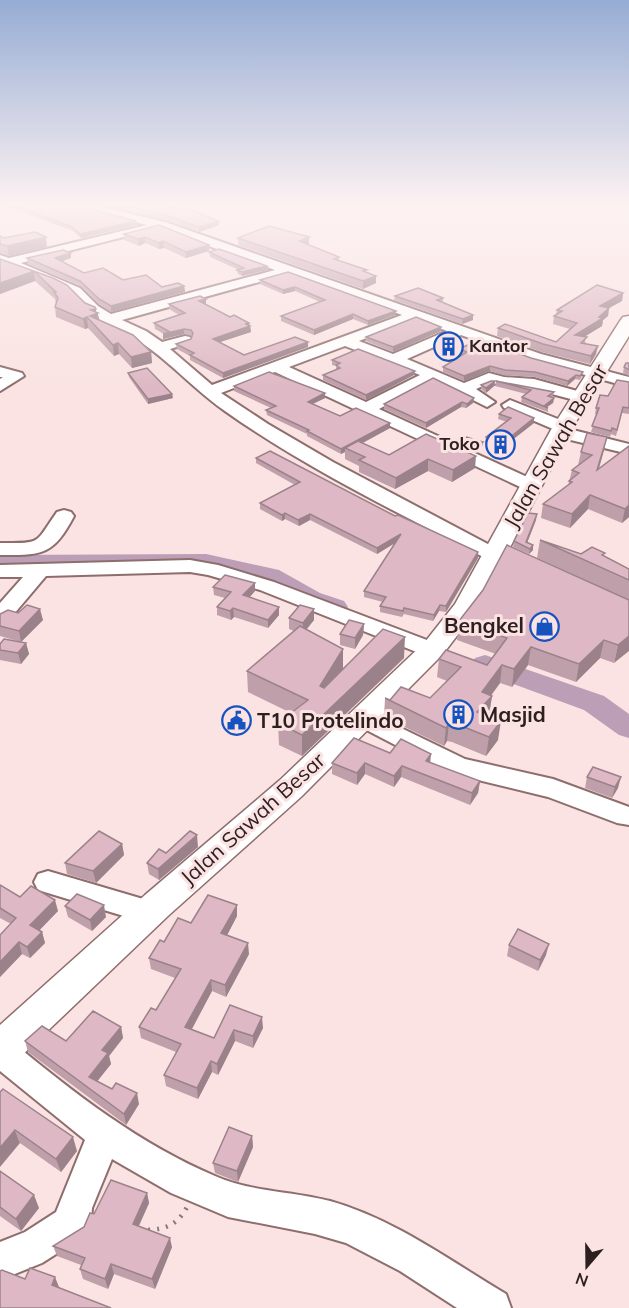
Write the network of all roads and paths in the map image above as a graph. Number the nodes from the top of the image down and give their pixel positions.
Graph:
1 (10, 265) edge
2 (275, 265) edge
3 (289, 270) junction
4 (417, 314) junction
5 (106, 320) junction
6 (629, 321) edge
7 (461, 330) junction
8 (185, 340) edge
9 (488, 340) junction
10 (345, 341) junction
11 (159, 347) junction
12 (393, 358) junction
13 (449, 364) edge
14 (277, 367) junction
15 (0, 372) edge
16 (433, 374) junction
17 (597, 375) junction
18 (629, 382) edge
19 (0, 386) edge
20 (464, 389) junction
21 (208, 392) junction
22 (582, 397) junction
23 (487, 402) dead end
24 (510, 405) edge
25 (366, 409) junction
26 (561, 430) junction
27 (629, 449) edge
28 (531, 486) junction
29 (64, 516) dead end
30 (0, 549) edge
31 (495, 552) junction
32 (517, 559) edge
33 (40, 570) junction
34 (0, 571) edge
35 (0, 616) edge
36 (438, 643) junction
37 (364, 718) junction
38 (626, 816) dead end
39 (48, 882) dead end
40 (150, 912) junction
41 (0, 1051) edge
42 (104, 1136) junction
43 (197, 1186) junction
44 (136, 1230) edge
45 (0, 1261) edge
46 (492, 1308) edge

1 - 5 street
2 - 3 street
3 - 4 street
3 - 5 street
4 - 7 street
4 - 10 street
5 - 11 street
6 - 17 main road, Jalan Sawah Besar
7 - 9 street
7 - 12 street
8 - 11 street
9 - 13 path
9 - 17 street
10 - 12 street
10 - 14 street
11 - 21 street
12 - 16 street
14 - 21 street
14 - 25 street
15 - 19 street
16 - 20 street
16 - 25 street
17 - 18 street
17 - 22 main road, Jalan Sawah Besar
20 - 22 street
20 - 23 street
21 - 31 street
22 - 26 main road, Jalan Sawah Besar
24 - 26 street
25 - 28 street
26 - 27 street
26 - 28 main road, Jalan Sawah Besar
28 - 31 main road, Jalan Sawah Besar
29 - 30 street
31 - 32 street
31 - 36 main road, Jalan Sawah Besar
33 - 34 street
33 - 35 street
33 - 36 street
36 - 37 main road, Jalan Sawah Besar
37 - 38 street
37 - 40 main road, Jalan Sawah Besar
39 - 40 street
40 - 41 main road, Jalan Sawah Besar
41 - 42 street
42 - 43 street
42 - 45 street
43 - 44 path
43 - 46 street

